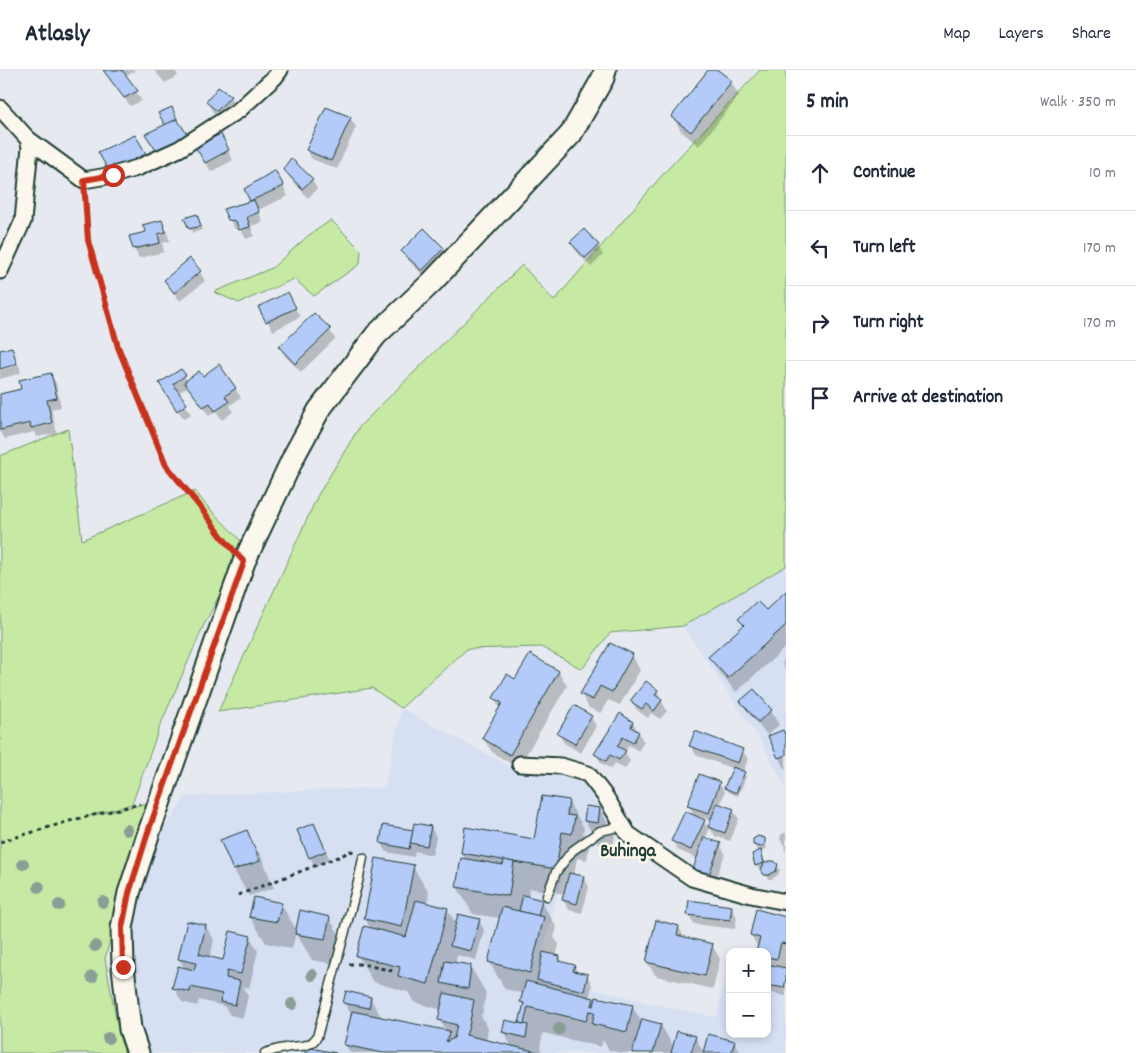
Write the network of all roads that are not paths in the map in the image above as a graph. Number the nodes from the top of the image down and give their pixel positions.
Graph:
1 (280, 70) edge
2 (605, 70) edge
3 (0, 108) edge
4 (28, 139) junction
5 (0, 271) edge
6 (520, 764) dead end
7 (623, 826) junction
8 (363, 858) road end
9 (547, 896) dead end
10 (786, 902) edge
11 (138, 1053) edge
12 (265, 1053) edge

1 - 4 street
2 - 11 main road
3 - 4 street
4 - 5 street
6 - 7 street
7 - 9 lane
7 - 10 street
8 - 12 lane

